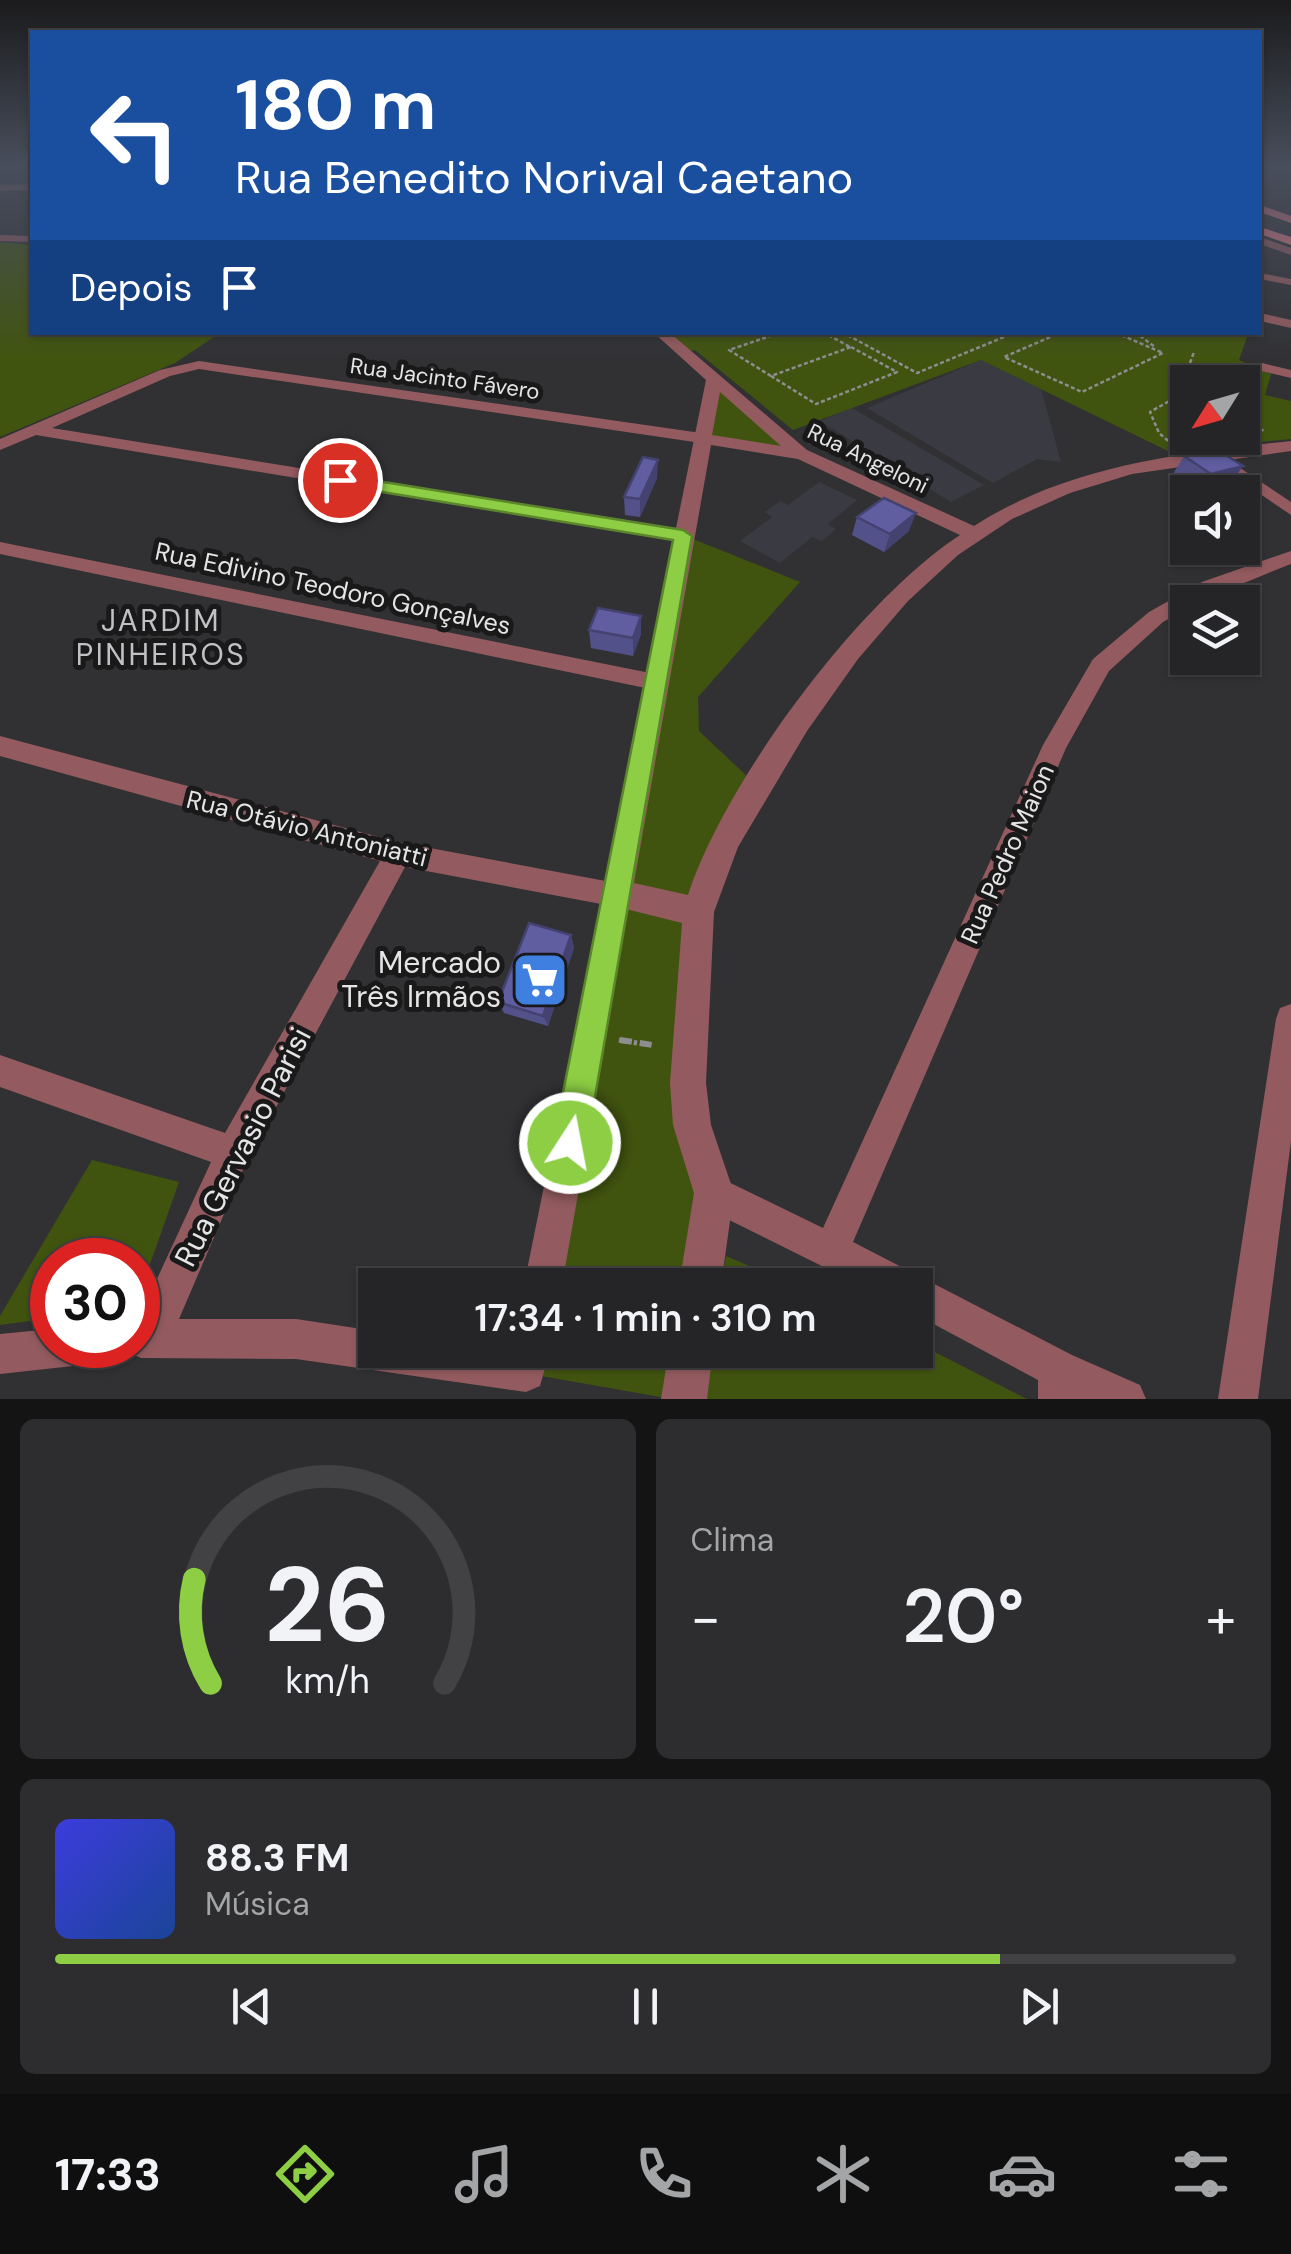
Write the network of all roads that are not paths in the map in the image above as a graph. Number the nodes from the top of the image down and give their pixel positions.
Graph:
1 (0, 238) edge
2 (1262, 239) edge
3 (30, 240) edge
4 (1291, 241) edge
5 (1291, 252) edge
6 (1262, 276) edge
7 (1291, 282) edge
8 (1262, 317) edge
9 (1291, 324) edge
10 (663, 335) edge
11 (1262, 368) dead end
12 (1291, 374) edge
13 (714, 380) junction
14 (34, 430) junction
15 (700, 438) junction
16 (0, 446) edge
17 (1291, 446) edge
18 (1260, 449) edge
19 (801, 454) junction
20 (1200, 455) edge
21 (1215, 455) edge
22 (1291, 510) edge
23 (973, 533) junction
24 (683, 536) junction
25 (0, 548) edge
26 (1291, 557) edge
27 (656, 682) junction
28 (0, 746) edge
29 (398, 854) junction
30 (617, 894) junction
31 (697, 926) junction
32 (1291, 1019) edge
33 (0, 1071) edge
34 (233, 1153) junction
35 (714, 1193) junction
36 (832, 1249) junction
37 (546, 1268) edge
38 (703, 1268) edge
39 (868, 1268) edge
40 (933, 1304) edge
41 (160, 1305) edge
42 (160, 1338) edge
43 (358, 1345) edge
44 (30, 1351) edge
45 (0, 1354) edge
46 (688, 1368) edge
47 (1058, 1384) edge
48 (684, 1399) edge
49 (1126, 1399) edge
50 (1238, 1399) edge

1 - 3 street
2 - 4 main road
2 - 5 street
6 - 7 street
8 - 9 street
10 - 13 street, Rua Angeloni
11 - 12 street
13 - 15 street
13 - 19 street, Rua Angeloni
14 - 15 street, Rua Jacinto Fávero
14 - 16 street
14 - 24 street
15 - 19 street
15 - 24 street
17 - 18 street
19 - 23 street, Rua Angeloni
20 - 23 street
21 - 22 street
23 - 31 street
24 - 27 street
25 - 27 street, Rua Edivino Teodoro Gonçalves
26 - 36 street, Rua Pedro Maion
27 - 30 street
28 - 29 street, Rua Otávio Antoniatti
29 - 30 street, Rua Otávio Antoniatti
29 - 34 street, Rua Gervasio Parisi
30 - 31 street
30 - 37 street
31 - 35 street
32 - 50 street
33 - 34 street
34 - 41 street, Rua Gervasio Parisi
35 - 36 street
35 - 38 street
36 - 39 street
40 - 47 street
42 - 43 street
44 - 45 street
46 - 48 street
47 - 49 street

